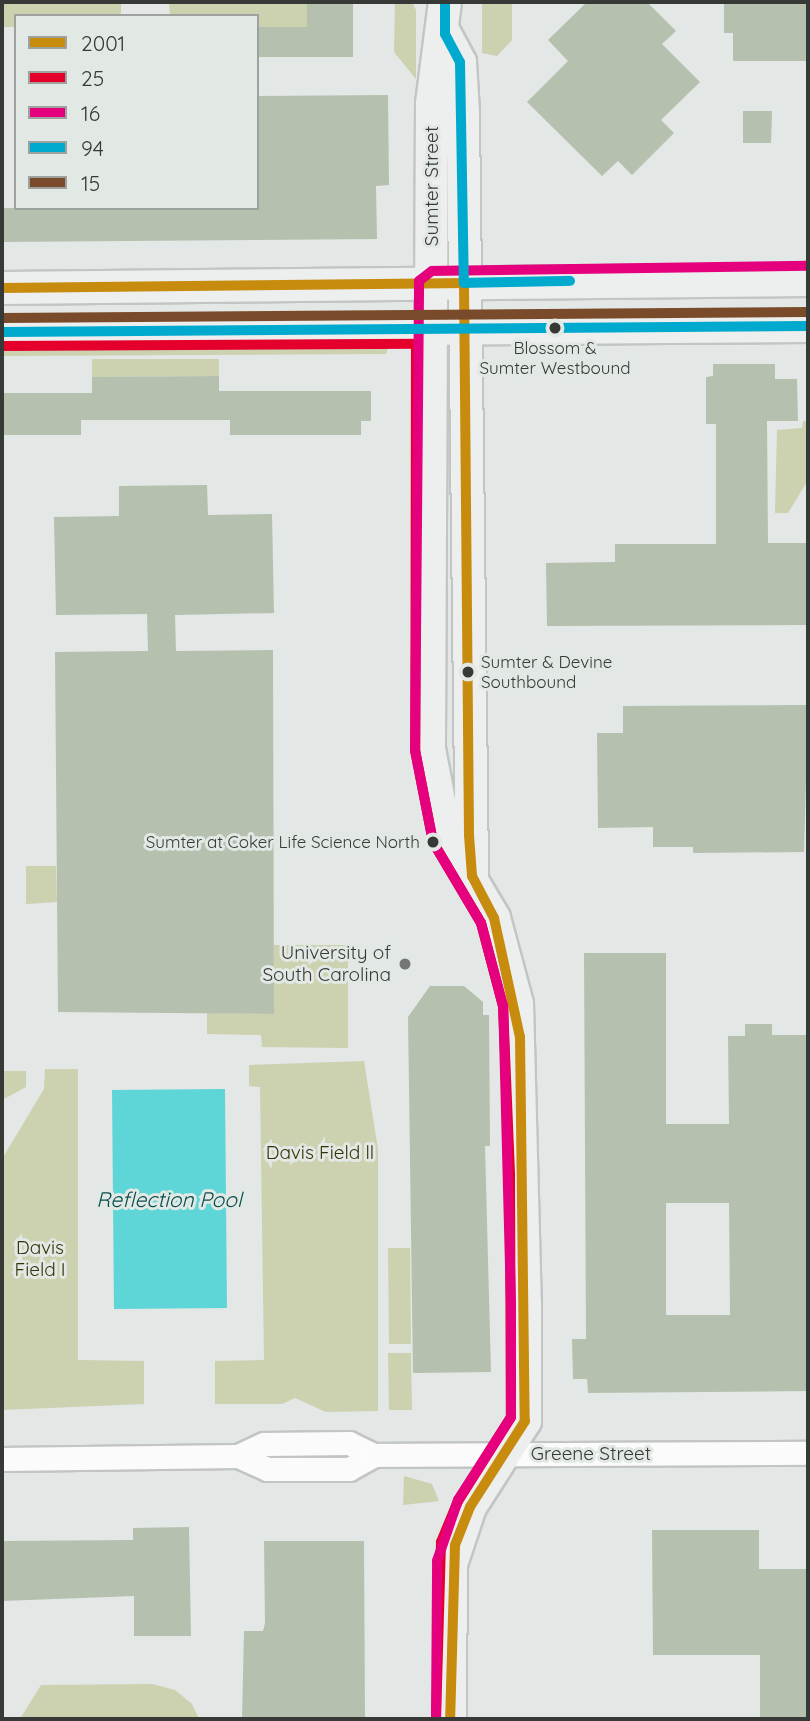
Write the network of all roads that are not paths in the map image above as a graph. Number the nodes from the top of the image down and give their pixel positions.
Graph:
1 (445, 2) edge
2 (445, 34) junction
3 (808, 280) edge
4 (464, 283) junction
5 (432, 285) junction
6 (2, 288) edge
7 (808, 326) edge
8 (466, 329) junction
9 (430, 330) junction
10 (2, 332) edge
11 (472, 876) junction
12 (808, 1453) edge
13 (505, 1454) junction
14 (2, 1459) edge
15 (450, 1719) edge

1 - 2 street, Sumter Street
2 - 4 street, Sumter Street
2 - 5 street, Sumter Street
3 - 4 street
4 - 5 street
4 - 8 street, Sumter Street
5 - 6 street
5 - 9 street, Sumter Street
7 - 8 street
8 - 9 street
8 - 11 street, Sumter Street
9 - 10 street
9 - 11 street, Sumter Street
11 - 13 street, Sumter Street
12 - 13 street, Greene Street
13 - 14 street, Greene Street
13 - 15 street, Sumter Street

